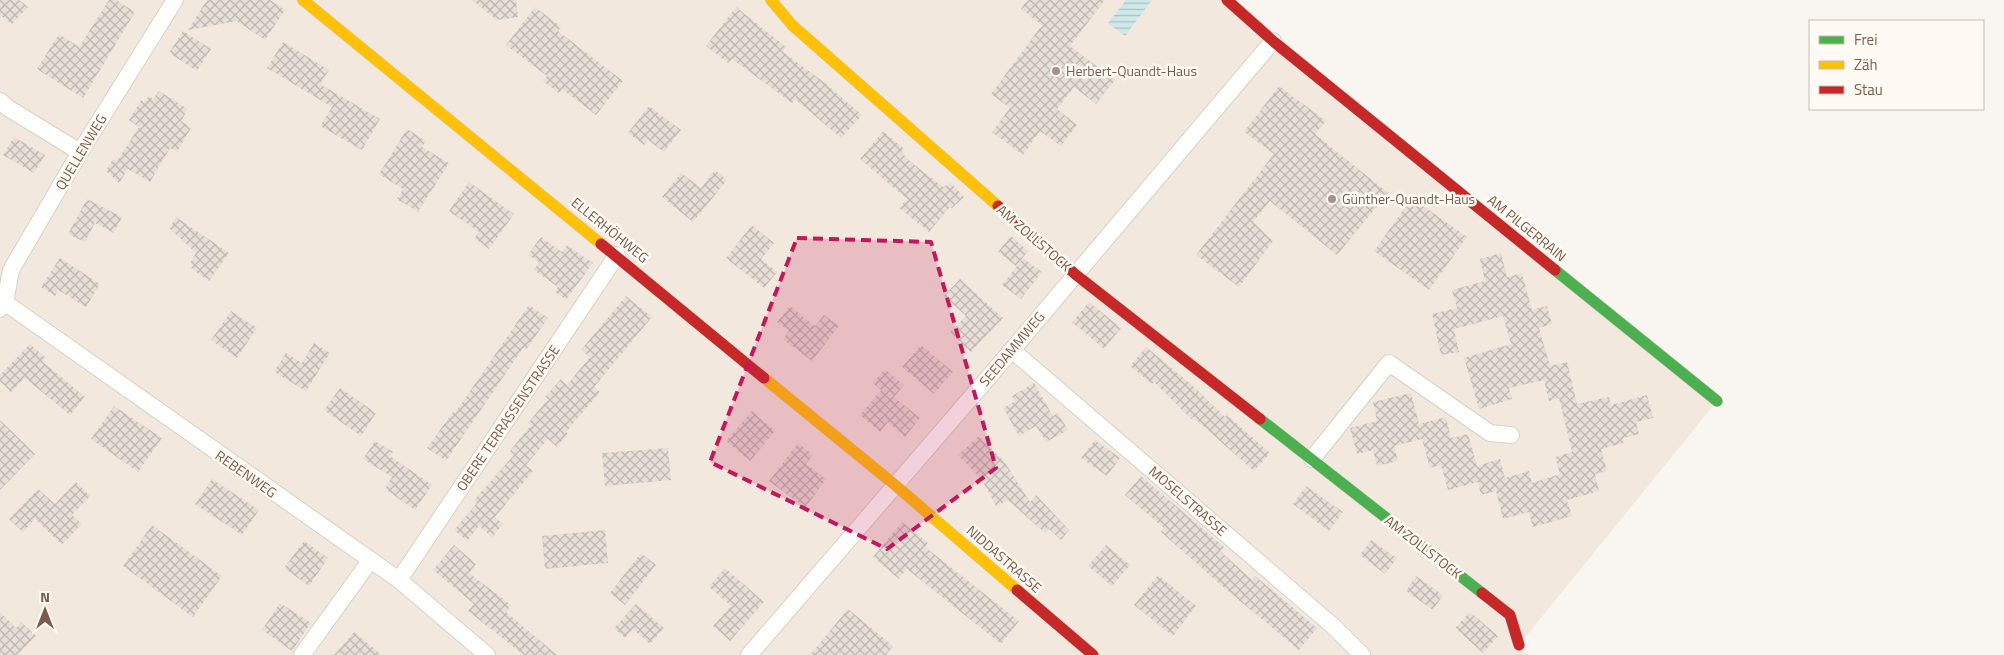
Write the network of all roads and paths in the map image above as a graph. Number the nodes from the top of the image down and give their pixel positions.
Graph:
1 (176, 0) edge
2 (303, 0) edge
3 (771, 0) edge
4 (1227, 0) edge
5 (1273, 41) junction
6 (0, 101) edge
7 (80, 152) junction
8 (617, 255) junction
9 (1075, 274) junction
10 (2, 304) edge
11 (1012, 350) junction
12 (1717, 401) dead end
13 (1511, 435) dead end
14 (1312, 459) junction
15 (896, 485) junction
16 (370, 561) junction
17 (399, 580) junction
18 (1519, 645) dead end
19 (302, 655) edge
20 (487, 655) edge
21 (749, 655) edge
22 (1093, 655) edge
23 (1362, 655) edge

1 - 7 street, QUELLENWEG
2 - 8 street, ELLERHÖHWEG
3 - 9 street, AM ZOLLSTOCK
4 - 5 street, AM PILGERRAIN
5 - 9 street, SEEDAMMWEG
5 - 12 street, AM PILGERRAIN
6 - 7 street
7 - 10 street, QUELLENWEG
8 - 15 street, ELLERHÖHWEG
8 - 17 street, OBERE TERRASSENSTRASSE
9 - 11 street, SEEDAMMWEG
9 - 14 street, AM ZOLLSTOCK
10 - 16 street, REBENWEG
11 - 15 street, SEEDAMMWEG
11 - 23 street, MOSELSTRASSE
13 - 14 street
14 - 18 street, AM ZOLLSTOCK
15 - 21 street, SEEDAMMWEG
15 - 22 street, NIDDASTRASSE
16 - 17 street, REBENWEG
16 - 19 street
17 - 20 street, REBENWEG

